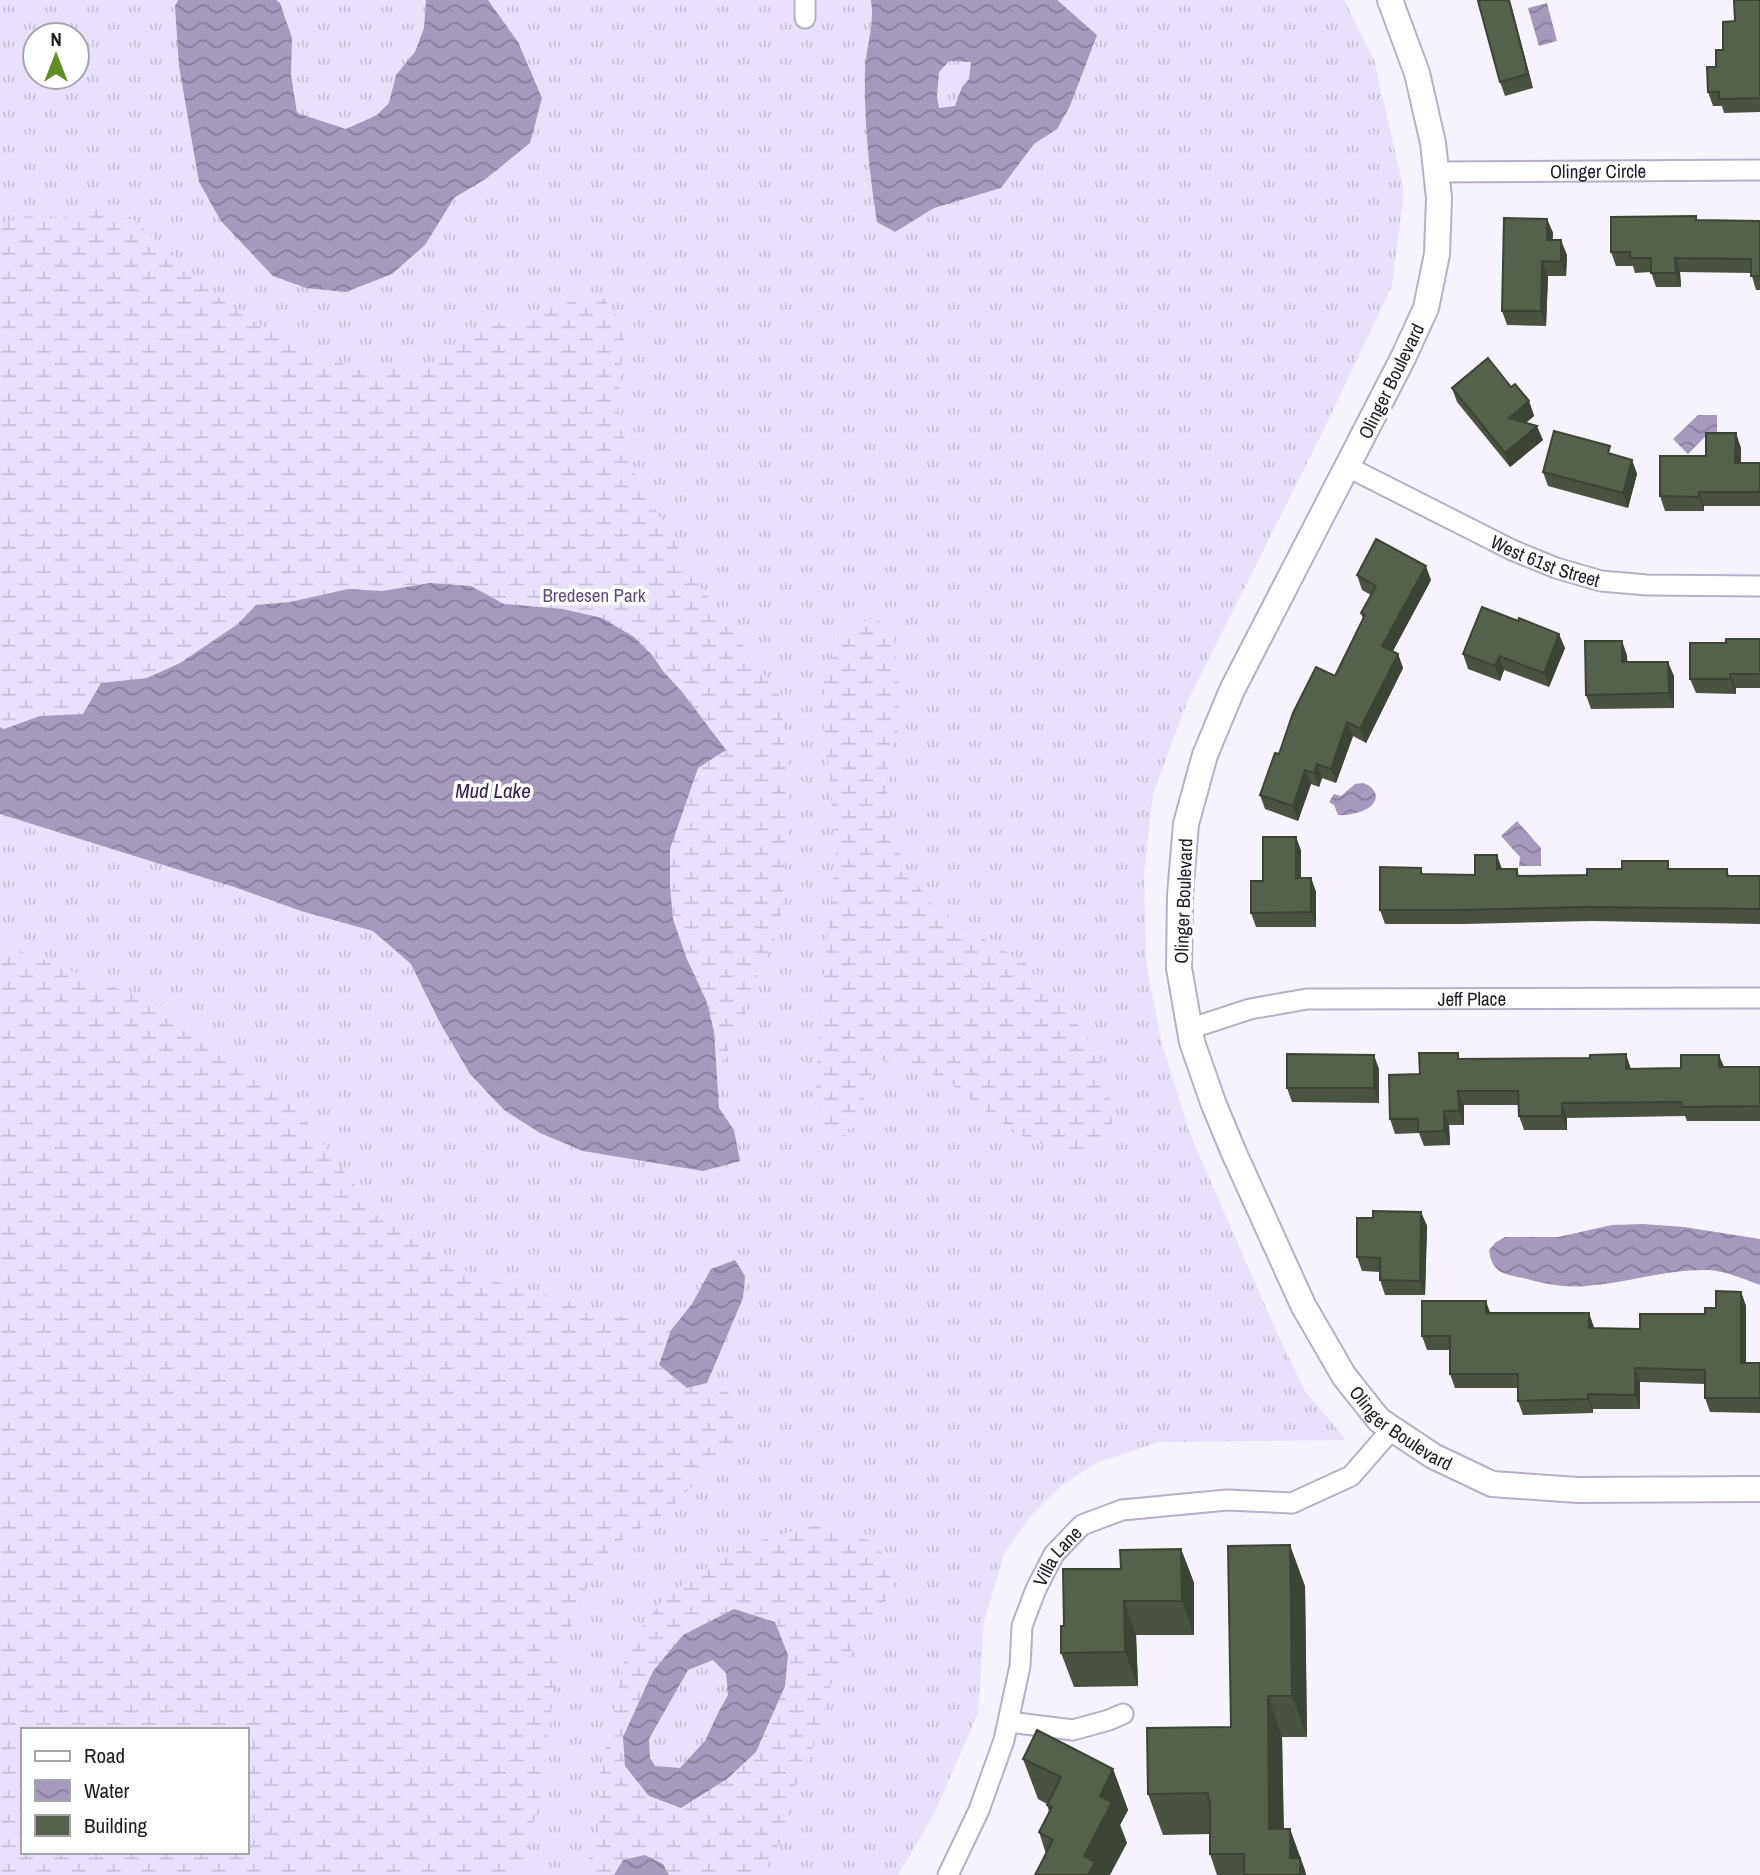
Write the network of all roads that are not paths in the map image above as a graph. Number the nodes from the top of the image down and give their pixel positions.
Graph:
1 (1390, 0) edge
2 (1760, 170) edge
3 (1437, 172) junction
4 (1348, 467) junction
5 (1760, 586) edge
6 (1760, 998) edge
7 (1189, 1029) junction
8 (1392, 1429) junction
9 (1760, 1489) edge
10 (1123, 1714) dead end
11 (1009, 1722) junction
12 (948, 1875) edge

1 - 3 street, Olinger Boulevard
2 - 3 street, Olinger Circle
3 - 4 street, Olinger Boulevard
4 - 5 street, West 61st Street
4 - 7 street, Olinger Boulevard
6 - 7 street, Jeff Place
7 - 8 street, Olinger Boulevard
8 - 9 street, Olinger Boulevard
8 - 11 street, Villa Lane
10 - 11 street
11 - 12 street, Villa Lane

